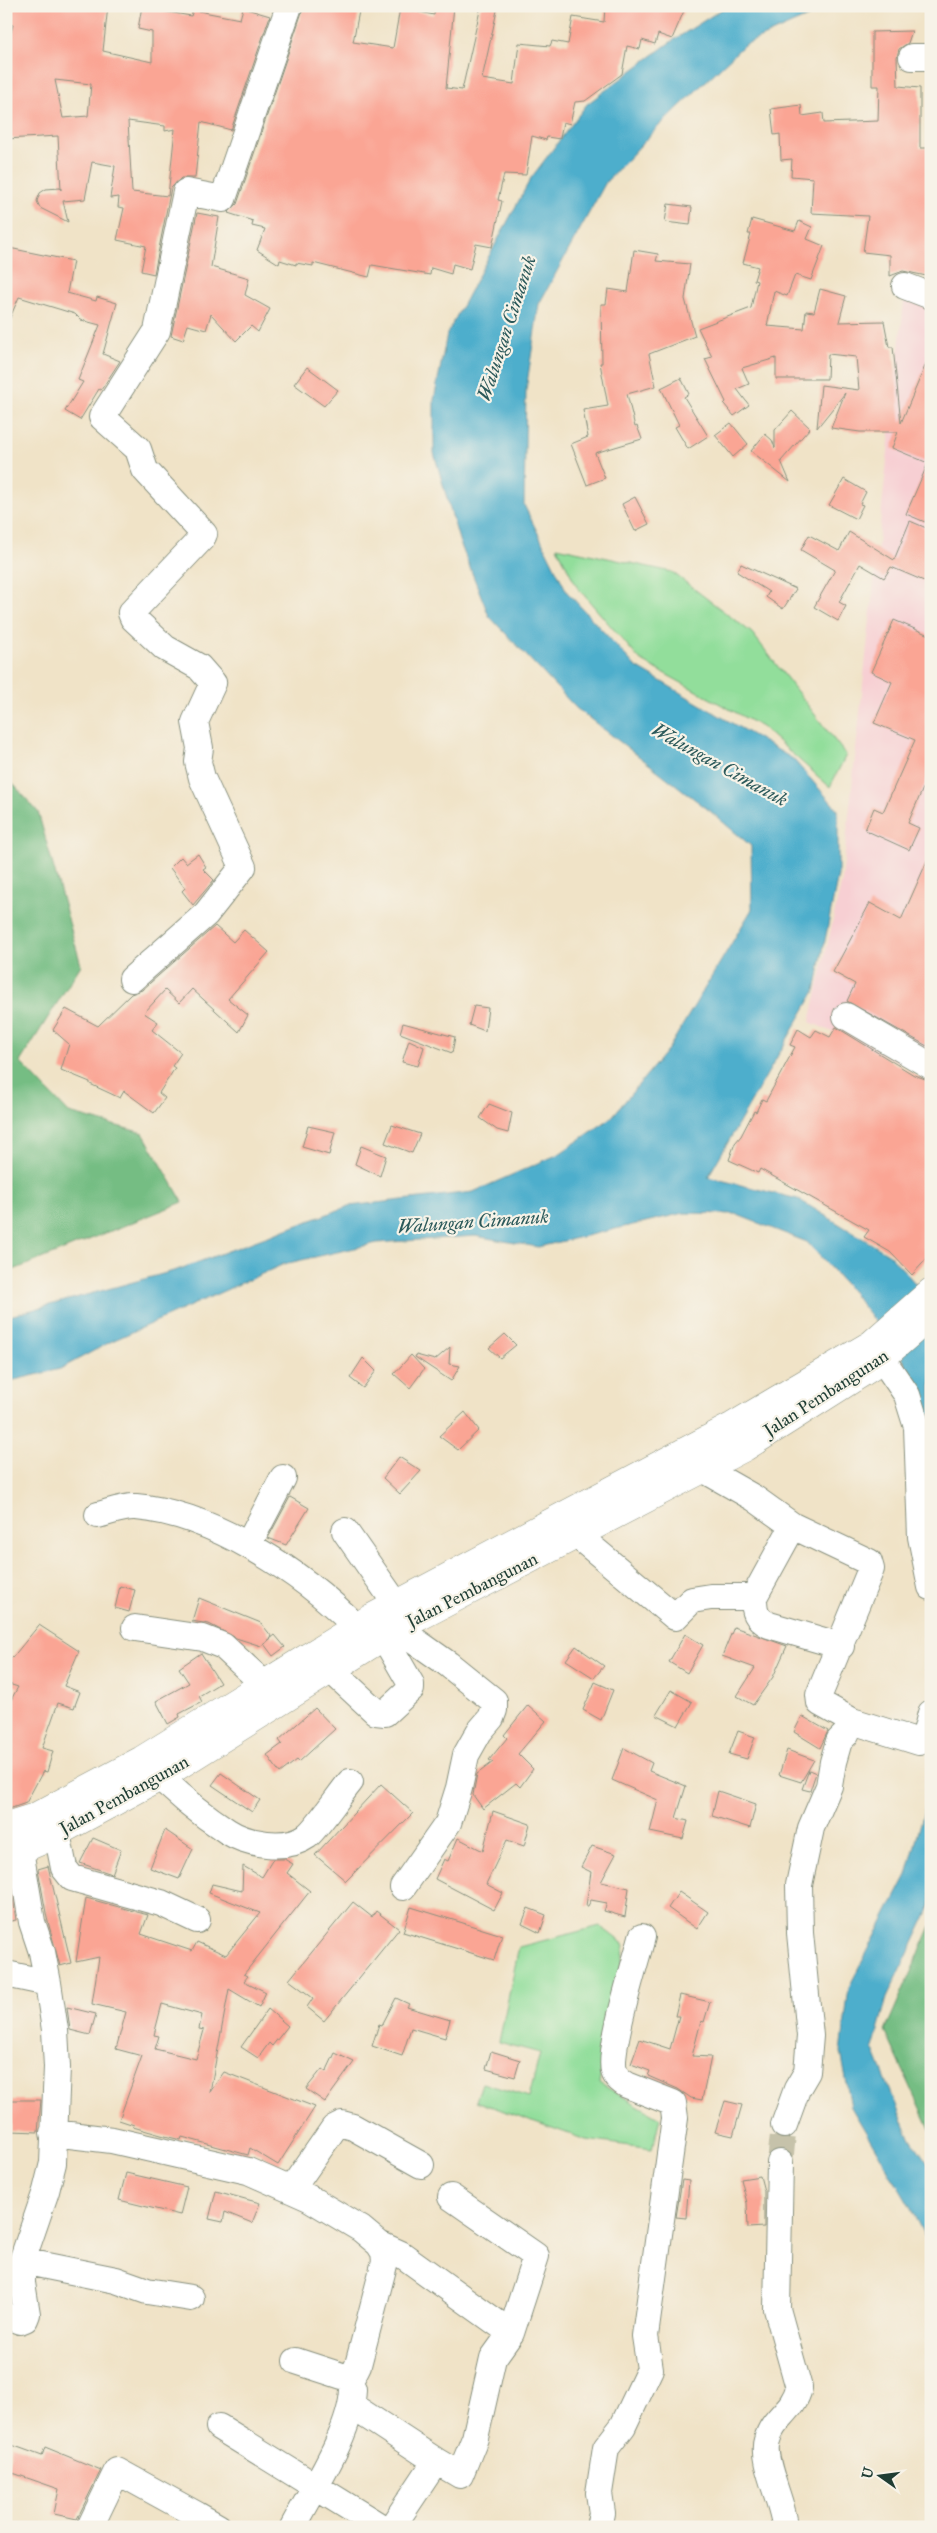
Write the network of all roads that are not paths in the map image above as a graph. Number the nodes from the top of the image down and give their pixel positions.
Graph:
1 (289, 6) edge
2 (905, 286) dead end
3 (931, 296) edge
4 (132, 979) dead end
5 (846, 1016) dead end
6 (931, 1066) edge
7 (930, 1300) edge
8 (883, 1347) junction
9 (703, 1469) junction
10 (283, 1478) dead end
11 (98, 1515) dead end
12 (793, 1526) junction
13 (344, 1531) dead end
14 (578, 1536) junction
15 (248, 1545) junction
16 (931, 1587) edge
17 (754, 1597) junction
18 (382, 1620) junction
19 (134, 1628) dead end
20 (841, 1646) junction
21 (324, 1660) junction
22 (264, 1684) junction
23 (931, 1713) edge
24 (852, 1721) junction
25 (151, 1769) junction
26 (350, 1782) dead end
27 (6, 1826) edge
28 (57, 1833) junction
29 (13, 1851) edge
30 (403, 1887) dead end
31 (197, 1920) dead end
32 (642, 1937) dead end
33 (6, 1974) edge
34 (48, 1983) junction
35 (784, 2125) tunnel mouth
36 (53, 2133) junction
37 (780, 2163) tunnel mouth
38 (420, 2165) dead end
39 (291, 2190) junction
40 (451, 2197) dead end
41 (379, 2244) junction
42 (22, 2262) junction
43 (191, 2298) dead end
44 (6, 2316) edge
45 (511, 2333) junction
46 (296, 2360) dead end
47 (353, 2375) junction
48 (352, 2406) junction
49 (219, 2427) dead end
50 (436, 2461) junction
51 (316, 2485) junction
52 (202, 2523) edge
53 (90, 2527) edge
54 (293, 2527) edge
55 (381, 2527) edge
56 (392, 2527) edge
57 (598, 2527) edge
58 (785, 2527) edge

1 - 4 street
2 - 3 street
5 - 6 street
7 - 8 main road, Jalan Pembangunan
8 - 9 main road, Jalan Pembangunan
8 - 16 street
8 - 18 main road, Jalan Pembangunan
9 - 12 street
9 - 14 main road, Jalan Pembangunan
10 - 15 street
11 - 15 street
12 - 17 street
12 - 20 street
13 - 18 street
14 - 17 street
14 - 18 main road, Jalan Pembangunan
15 - 18 street
17 - 20 street
18 - 21 main road, Jalan Pembangunan
18 - 21 street
18 - 30 street
19 - 22 street
20 - 24 street
21 - 22 main road, Jalan Pembangunan
21 - 25 main road, Jalan Pembangunan
22 - 25 main road, Jalan Pembangunan
23 - 24 street
24 - 35 street
25 - 26 street
25 - 27 main road, Jalan Pembangunan
25 - 28 main road, Jalan Pembangunan
28 - 29 main road, Jalan Pembangunan
28 - 31 street
29 - 34 street
32 - 57 street
33 - 34 street
34 - 36 street
36 - 39 street
36 - 42 street
37 - 58 street
38 - 39 street
39 - 41 street
40 - 45 street
41 - 45 street
41 - 47 street
42 - 43 street
42 - 44 street
45 - 50 street
46 - 47 street
47 - 48 street
48 - 50 street
48 - 51 street
49 - 51 street
50 - 56 street
51 - 54 street
51 - 55 street
52 - 53 street

